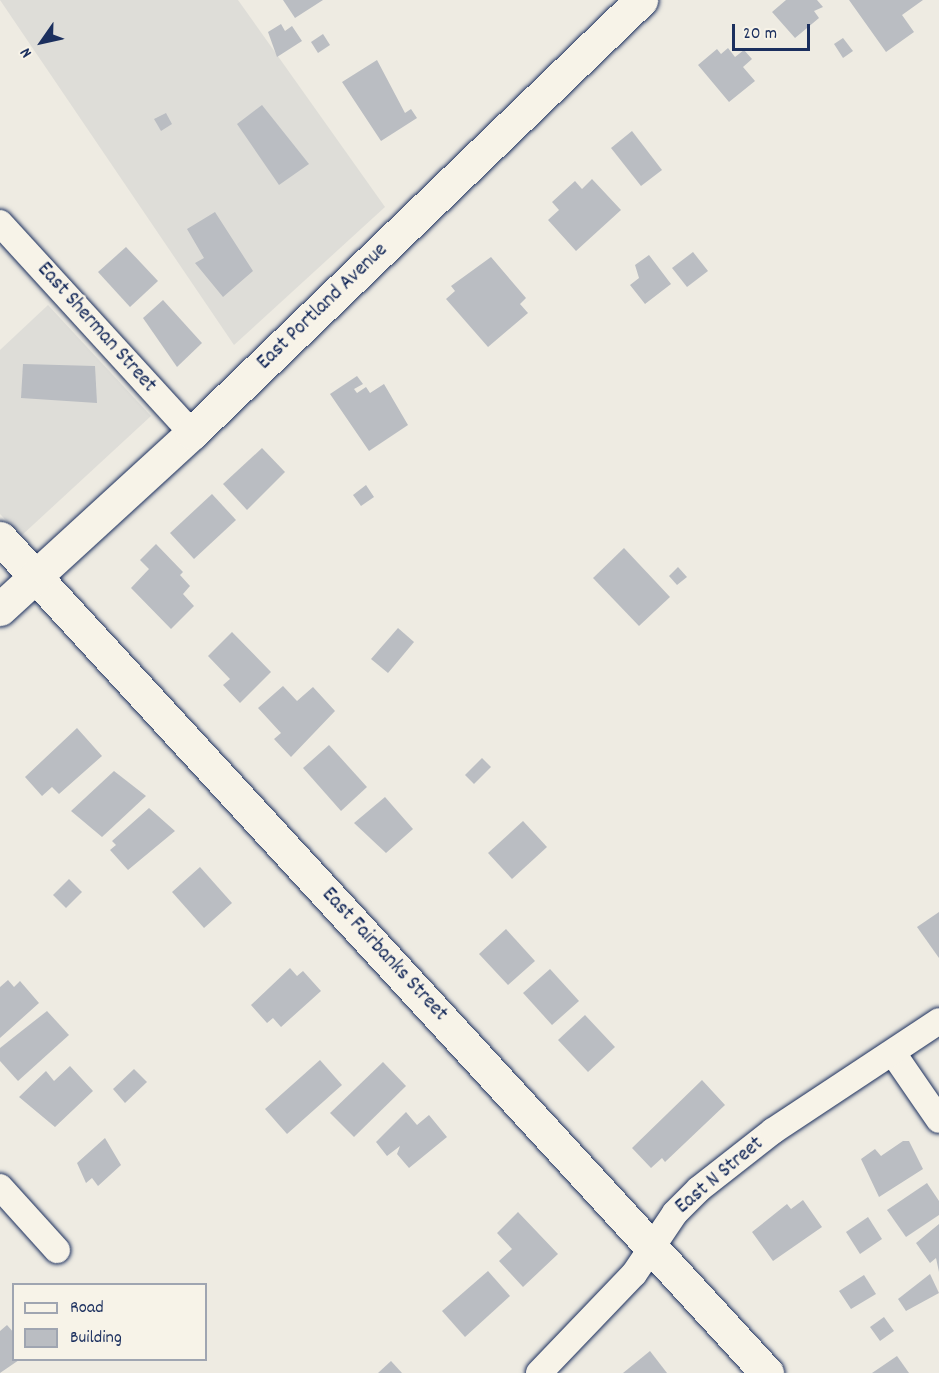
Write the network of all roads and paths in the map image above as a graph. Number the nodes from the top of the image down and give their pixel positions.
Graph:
1 (641, 0) edge
2 (0, 223) edge
3 (192, 433) junction
4 (0, 538) edge
5 (36, 576) junction
6 (0, 609) edge
7 (939, 1021) edge
8 (893, 1053) junction
9 (939, 1120) edge
10 (0, 1187) edge
11 (652, 1247) junction
12 (57, 1250) dead end
13 (539, 1373) edge
14 (767, 1373) edge

1 - 3 street, East Portland Avenue
2 - 3 street, East Sherman Street
3 - 5 street, East Portland Avenue
4 - 5 street, East Fairbanks Street
5 - 6 street, East Portland Avenue
5 - 11 street, East Fairbanks Street
7 - 8 street, East N Street
8 - 9 street
8 - 11 street, East N Street
10 - 12 street
11 - 13 street, East N Street
11 - 14 street, East Fairbanks Street

